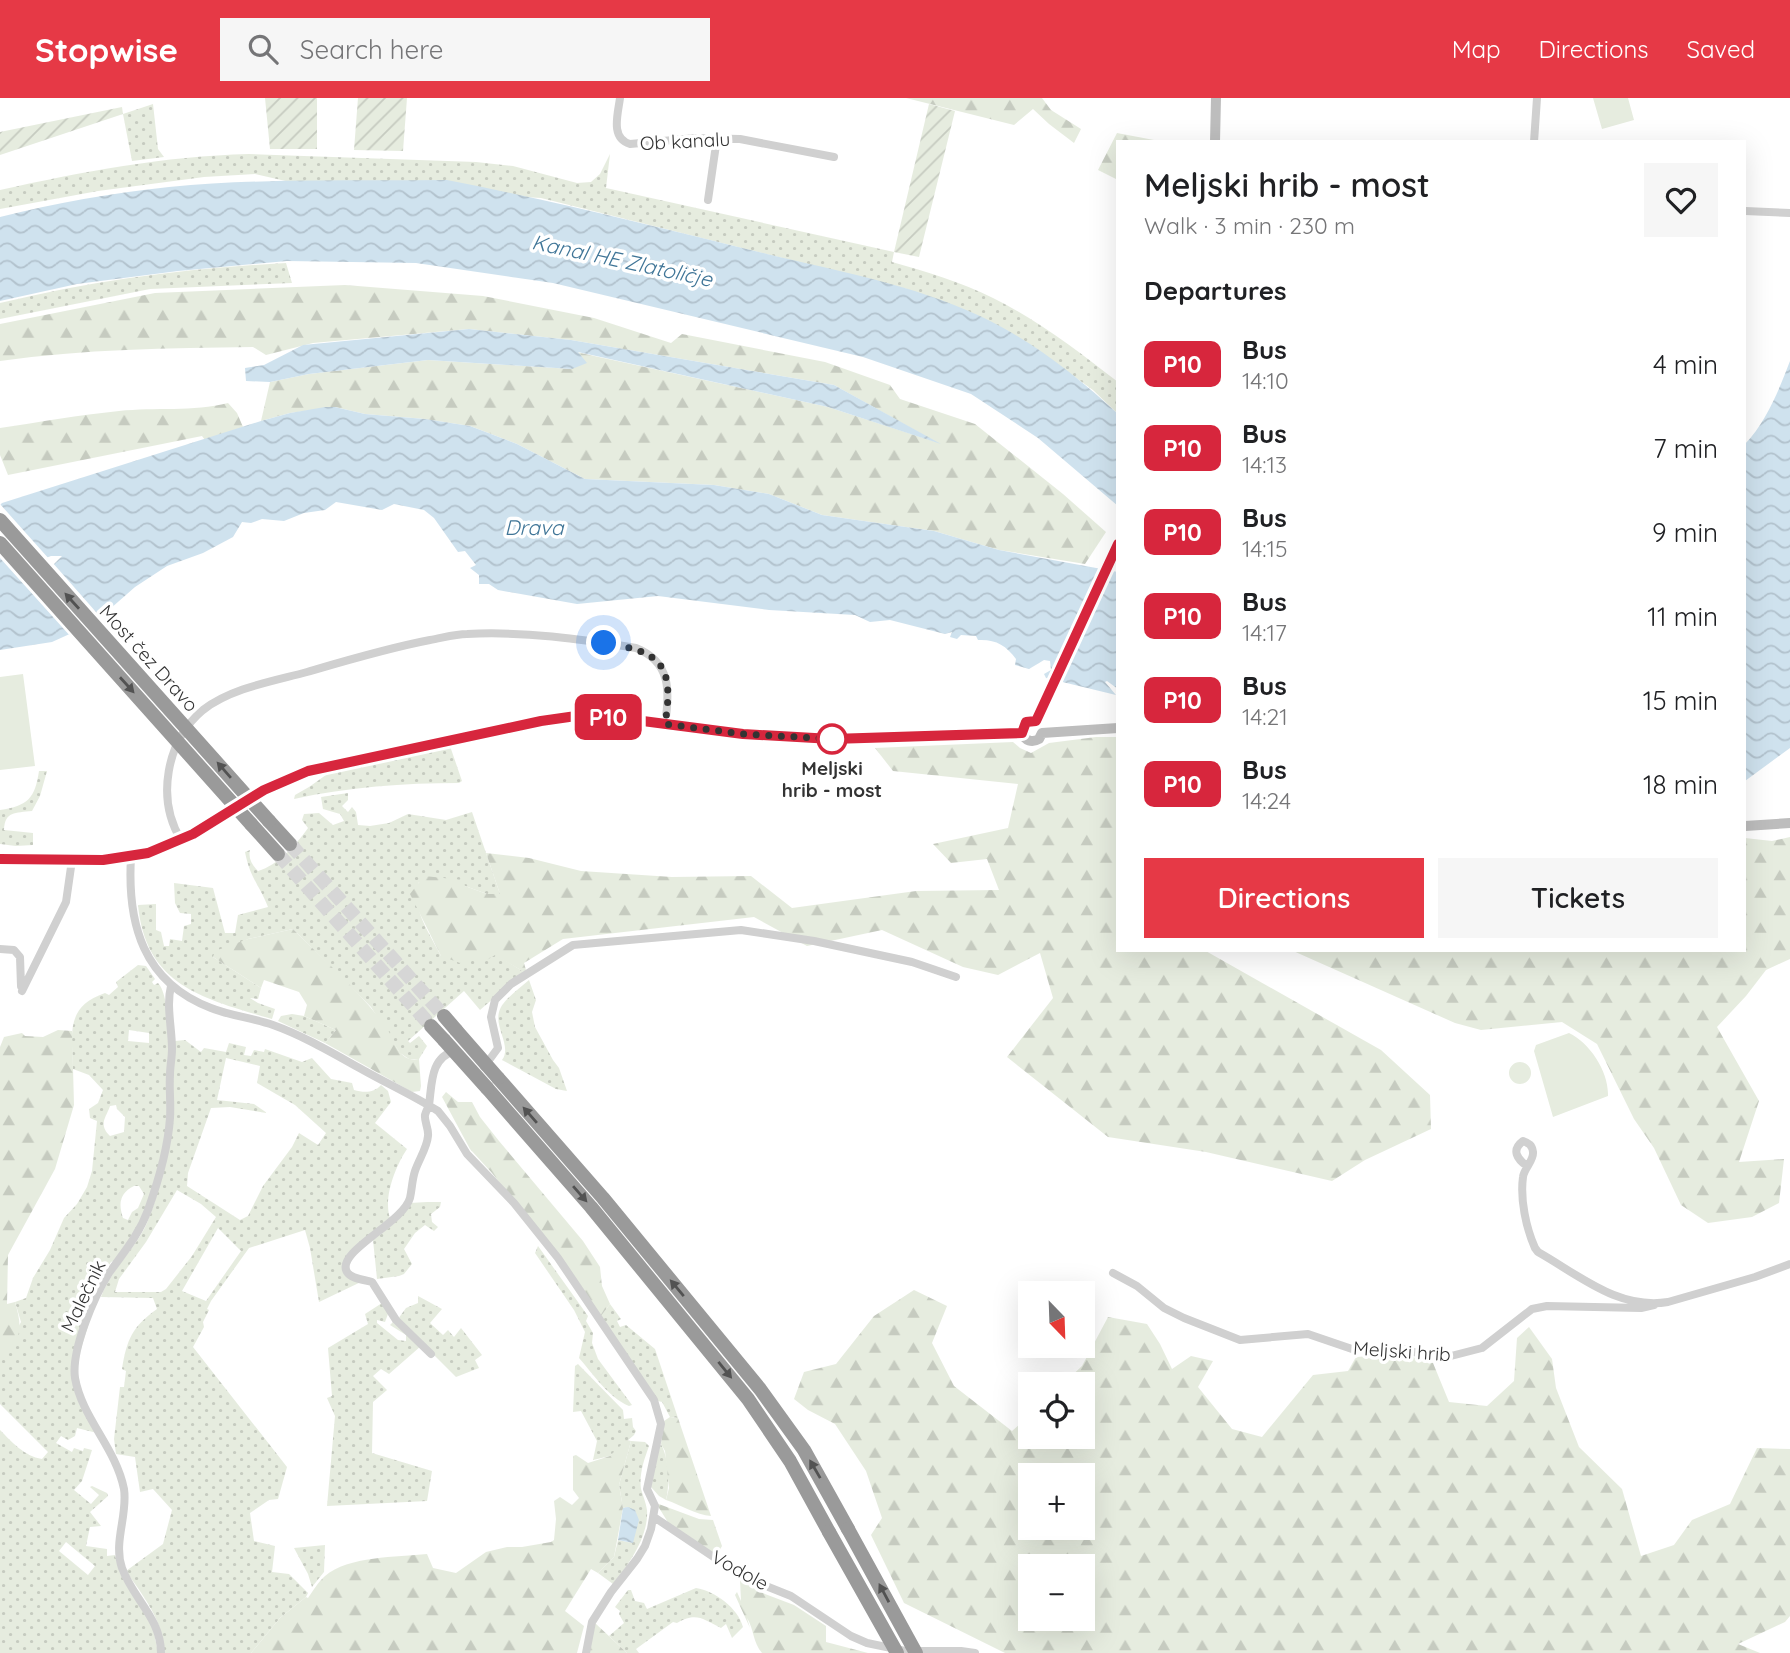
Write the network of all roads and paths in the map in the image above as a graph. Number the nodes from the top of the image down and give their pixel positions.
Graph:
1 (620, 98) edge
2 (1216, 98) edge
3 (1538, 98) edge
4 (717, 138) junction
5 (1215, 140) edge
6 (1534, 140) edge
7 (834, 157) dead end
8 (708, 200) dead end
9 (1746, 211) edge
10 (1790, 213) edge
11 (0, 520) edge
12 (0, 543) edge
13 (1116, 548) edge
14 (1039, 716) junction
15 (665, 724) junction
16 (1116, 728) edge
17 (1022, 733) junction
18 (1042, 733) junction
19 (1790, 823) edge
20 (1746, 826) edge
21 (181, 840) junction
22 (290, 844) tunnel mouth
23 (278, 854) tunnel mouth
24 (131, 857) junction
25 (0, 859) edge
26 (72, 860) junction
27 (0, 949) edge
28 (956, 976) dead end
29 (171, 985) junction
30 (444, 1016) tunnel mouth
31 (432, 1026) tunnel mouth
32 (450, 1035) junction
33 (429, 1106) junction
34 (1527, 1166) dead end
35 (1790, 1264) edge
36 (1113, 1273) dead end
37 (1654, 1305) junction
38 (431, 1354) dead end
39 (654, 1517) junction
40 (161, 1653) edge
41 (586, 1653) edge
42 (897, 1653) edge
43 (916, 1653) edge
44 (975, 1653) edge

1 - 4 street, Ob kanalu
2 - 5 street
3 - 6 street
4 - 7 street, Ob kanalu
4 - 8 street
9 - 10 street
22 -> 11 highway, Most čez Dravo, bridge
12 -> 23 highway, Most čez Dravo, bridge
13 - 14 street
14 - 17 street
14 - 18 street
15 - 17 street
15 - 21 street
15 - 21 street
16 - 18 street
17 - 18 street
19 - 20 street
21 - 24 street
24 - 26 street
24 - 29 street
25 - 26 street
26 - 27 street
28 - 33 street
29 - 33 street
29 - 40 street, Malečnik
30 - 32 highway
31 - 32 highway
32 -> 42 highway, bridge
43 -> 32 highway, bridge
33 - 38 street
33 - 39 street
34 - 37 street, Meljski hrib
35 - 37 street, Meljski hrib
36 - 37 street, Meljski hrib
39 - 41 street
39 - 44 street, Vodole

